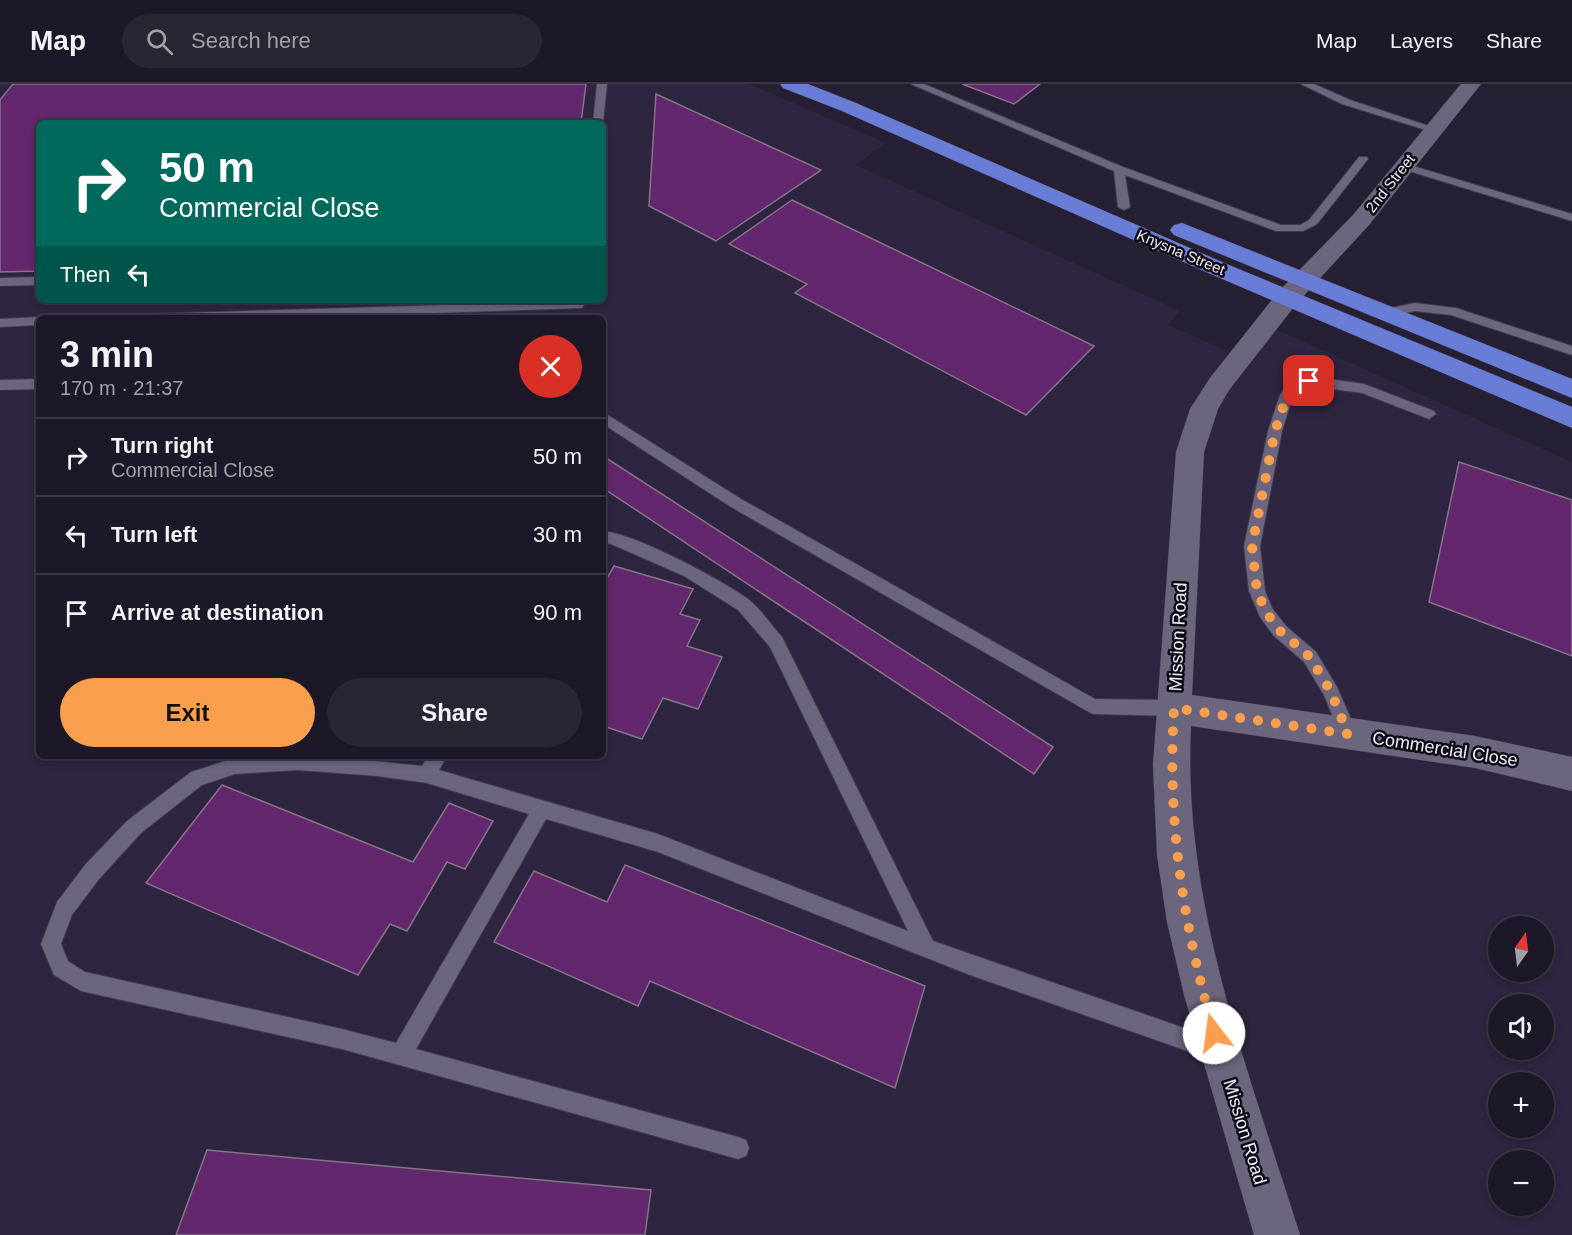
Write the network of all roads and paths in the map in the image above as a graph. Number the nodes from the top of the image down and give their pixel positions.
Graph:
1 (602, 84) edge
2 (790, 84) edge
3 (835, 84) edge
4 (916, 84) edge
5 (1306, 84) edge
6 (1471, 84) edge
7 (598, 120) edge
8 (1433, 129) junction
9 (1363, 159) dead end
10 (1402, 166) junction
11 (1119, 169) junction
12 (1124, 207) junction
13 (1572, 218) edge
14 (1306, 280) junction
15 (36, 281) edge
16 (0, 282) edge
17 (1287, 297) junction
18 (577, 308) edge
19 (1385, 313) junction
20 (277, 315) edge
21 (36, 321) edge
22 (0, 323) edge
23 (1572, 351) edge
24 (36, 384) edge
25 (0, 385) edge
26 (1572, 389) edge
27 (1429, 414) dead end
28 (1572, 418) edge
29 (606, 419) edge
30 (606, 537) edge
31 (1174, 708) junction
32 (1348, 734) junction
33 (436, 759) edge
34 (1572, 774) edge
35 (427, 775) junction
36 (542, 809) junction
37 (926, 947) junction
38 (1220, 1051) junction
39 (401, 1055) junction
40 (738, 1148) dead end
41 (1276, 1235) edge

1 - 7 lane
2 - 17 highway, Knysna Street
3 - 12 highway, Knysna Street
4 - 11 lane
5 - 8 lane
6 - 8 street, 2nd Street
8 - 10 street, 2nd Street
9 - 11 lane
10 - 13 lane
10 - 14 street, 2nd Street
11 - 12 lane
12 - 14 highway, Knysna Street
14 - 17 street, Mission Road
14 - 19 highway, Knysna Street
15 - 16 lane
17 - 28 highway, Knysna Street
17 - 31 street, Mission Road
18 - 20 lane
19 - 23 lane
19 - 26 highway, Knysna Street
21 - 22 lane
24 - 25 lane
27 - 32 lane
29 - 31 lane
30 - 37 lane
31 - 32 street, Commercial Close
31 - 38 street, Mission Road
32 - 34 street, Commercial Close
33 - 35 lane
35 - 36 lane
35 - 39 lane
36 - 37 lane
36 - 39 lane
37 - 38 lane
38 - 41 street, Mission Road
39 - 40 lane

